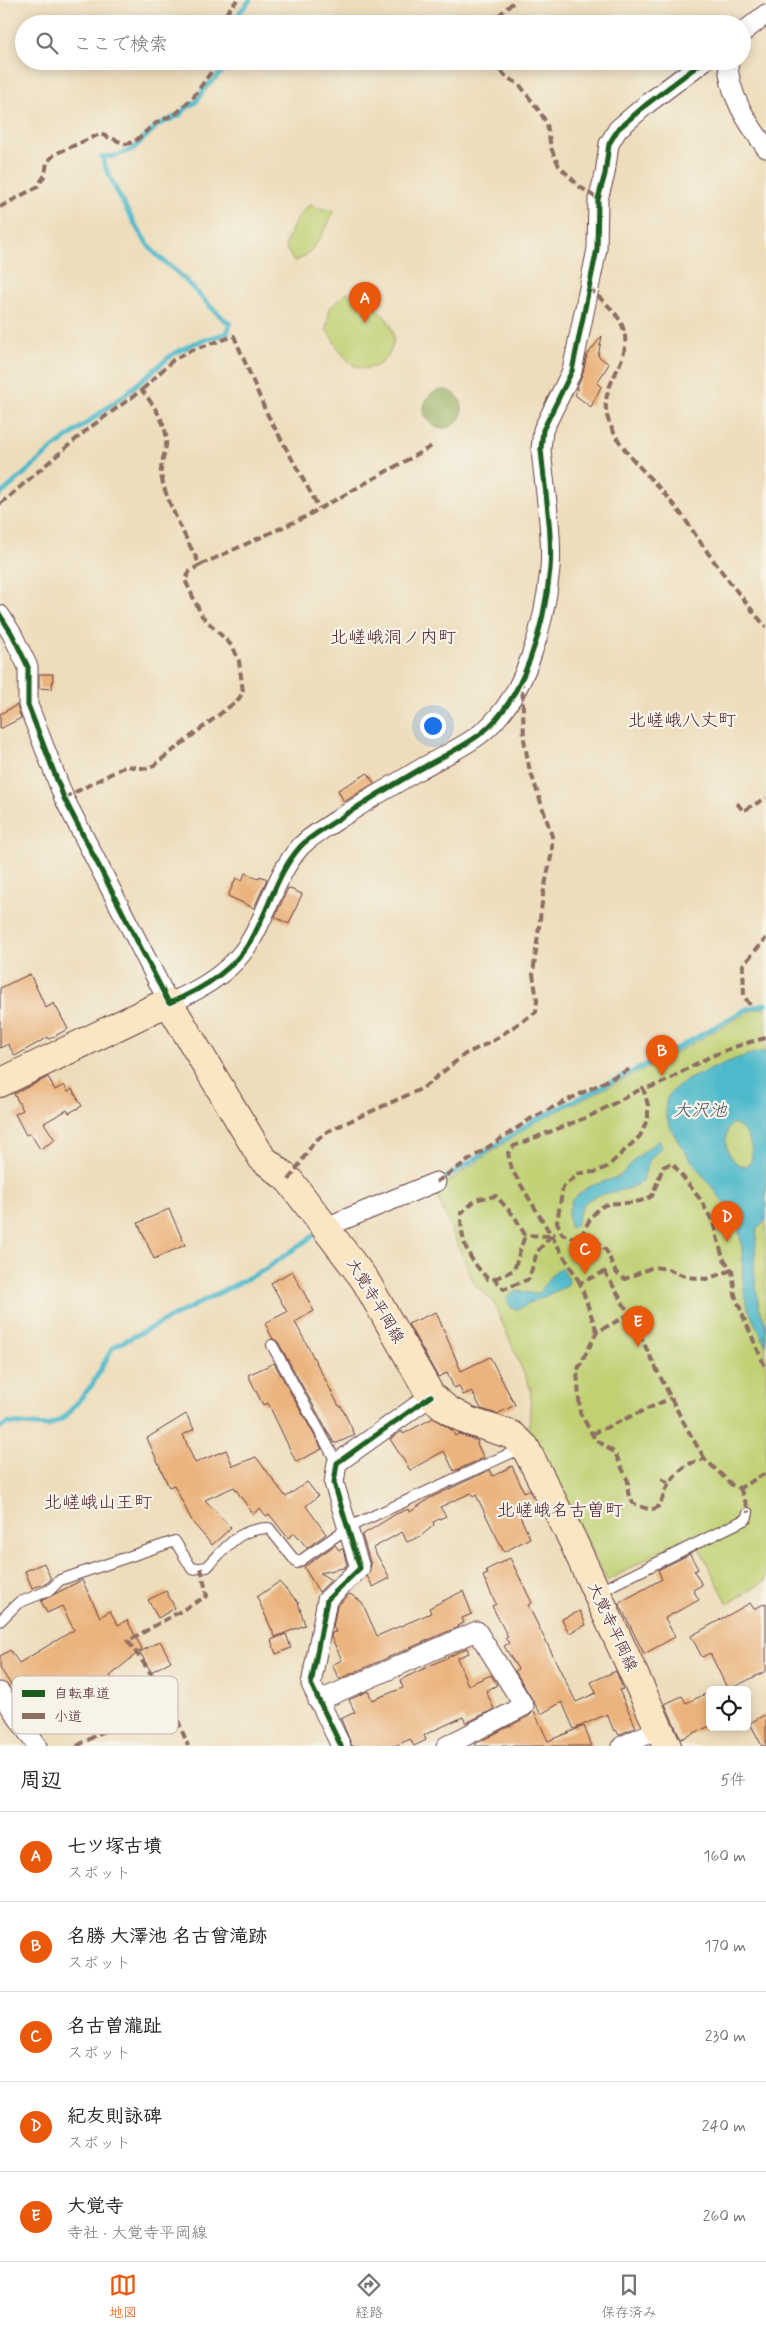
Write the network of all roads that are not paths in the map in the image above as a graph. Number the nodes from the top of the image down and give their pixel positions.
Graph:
1 (766, 14) edge
2 (751, 26) edge
3 (692, 70) edge
4 (728, 70) edge
5 (766, 148) edge
6 (0, 614) edge
7 (168, 1003) junction
8 (0, 1084) edge
9 (436, 1182) dead end
10 (326, 1227) junction
11 (272, 1345) dead end
12 (431, 1396) junction
13 (525, 1447) junction
14 (337, 1463) junction
15 (748, 1513) dead end
16 (349, 1527) junction
17 (596, 1593) junction
18 (0, 1621) edge
19 (0, 1692) edge
20 (318, 1701) junction
21 (12, 1709) edge
22 (30, 1734) edge
23 (663, 1738) edge
24 (38, 1746) edge
25 (342, 1746) edge
26 (446, 1746) edge
27 (622, 1746) edge

1 - 2 street
3 - 7 street
4 - 5 street
6 - 7 street
7 - 8 main road
7 - 10 main road, 大覚寺平岡線
9 - 10 street
10 - 12 main road, 大覚寺平岡線
11 - 14 lane
12 - 13 main road, 大覚寺平岡線
12 - 14 street
13 - 16 lane
13 - 17 main road, 大覚寺平岡線
14 - 16 street
15 - 17 lane
16 - 18 lane
16 - 20 street
17 - 23 main road, 大覚寺平岡線
19 - 21 street
20 - 25 street
20 - 26 street
22 - 24 street
23 - 27 street

